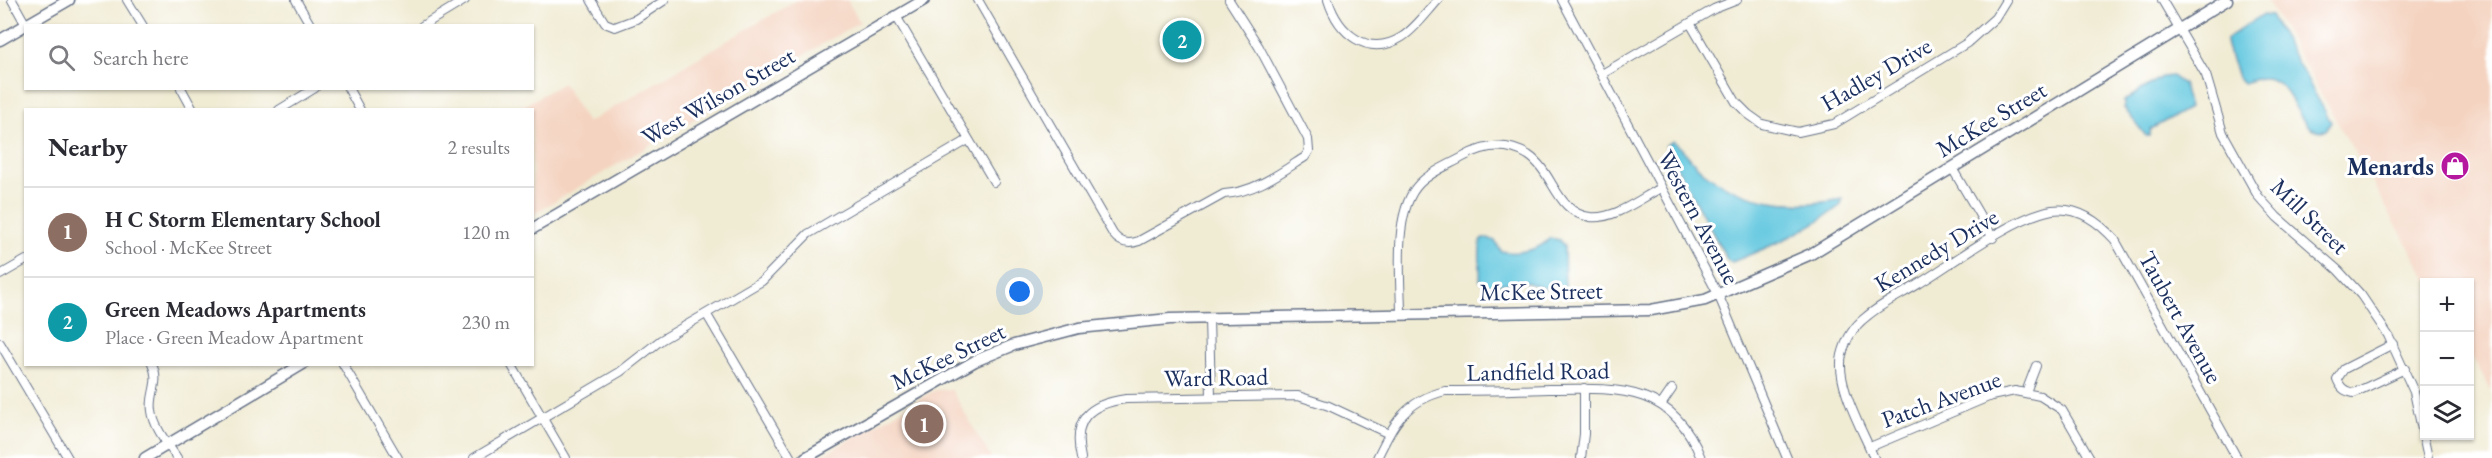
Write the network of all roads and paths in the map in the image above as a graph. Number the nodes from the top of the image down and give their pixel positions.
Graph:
1 (12, 0) edge
2 (69, 0) edge
3 (127, 0) edge
4 (296, 0) edge
5 (465, 0) edge
6 (591, 0) edge
7 (665, 0) edge
8 (924, 0) edge
9 (978, 0) edge
10 (1229, 0) edge
11 (1328, 0) edge
12 (1438, 0) edge
13 (1562, 0) edge
14 (1737, 0) edge
15 (2006, 0) edge
16 (2162, 0) edge
17 (2227, 0) edge
18 (896, 16) junction
19 (1690, 23) junction
20 (25, 24) edge
21 (28, 24) edge
22 (142, 24) edge
23 (310, 24) edge
24 (425, 24) edge
25 (24, 26) edge
26 (2179, 29) junction
27 (0, 40) edge
28 (1602, 74) junction
29 (182, 90) edge
30 (312, 90) edge
31 (349, 90) edge
32 (192, 108) edge
33 (282, 108) edge
34 (359, 108) edge
35 (968, 140) junction
36 (1952, 168) junction
37 (994, 182) dead end
38 (1661, 188) junction
39 (2074, 211) joint
40 (534, 228) edge
41 (1993, 238) junction
42 (24, 261) edge
43 (0, 275) edge
44 (1718, 294) junction
45 (707, 315) junction
46 (1401, 315) junction
47 (1209, 318) junction
48 (0, 343) edge
49 (2393, 344) junction
50 (153, 366) edge
51 (300, 366) edge
52 (344, 366) edge
53 (512, 366) edge
54 (2036, 366) dead end
55 (2405, 369) junction
56 (1584, 388) junction
57 (1672, 389) dead end
58 (2026, 392) junction
59 (1211, 396) junction
60 (1661, 405) junction
61 (542, 418) junction
62 (1389, 434) junction
63 (168, 444) junction
64 (1870, 447) junction
65 (68, 458) edge
66 (145, 458) edge
67 (177, 458) edge
68 (398, 458) edge
69 (474, 458) edge
70 (566, 458) edge
71 (791, 458) edge
72 (805, 458) edge
73 (1081, 458) edge
74 (1377, 458) edge
75 (1581, 458) edge
76 (1701, 458) edge
77 (1786, 458) edge
78 (1874, 458) edge
79 (2090, 458) edge
80 (2237, 458) edge
81 (2428, 458) edge

1 - 20 street
2 - 21 street
3 - 22 street
4 - 23 street
5 - 24 street
6 - 7 street
8 - 18 street, West Wilson Street
9 - 10 street
11 - 12 street
13 - 28 street, Western Avenue
14 - 19 street
15 - 19 street, Hadley Drive
16 - 26 street, Mill Street
17 - 26 street, McKee Street
18 - 35 street
18 - 40 street, West Wilson Street
19 - 28 street
25 - 27 street
26 - 36 street, McKee Street
26 - 49 street, Mill Street
28 - 38 street, Western Avenue
29 - 32 street
30 - 33 street
31 - 34 street
35 - 37 street
35 - 45 street
36 - 41 street
36 - 44 street, McKee Street
38 - 44 street, Western Avenue
38 - 46 street
39 - 41 street, Kennedy Drive
39 - 80 street, Taubert Avenue
41 - 64 street, Kennedy Drive
42 - 43 street
44 - 46 street, McKee Street
44 - 77 street, Western Avenue
45 - 61 street
45 - 71 street
46 - 47 street, McKee Street
47 - 59 street
47 - 72 street, McKee Street
48 - 65 street
49 - 55 street, Mill Street
49 - 55 street
50 - 63 street
51 - 63 street
52 - 68 street
53 - 61 street
54 - 58 street
55 - 81 street, Mill Street
56 - 60 street, Landfield Road
56 - 62 street, Landfield Road
56 - 75 street
57 - 60 street
58 - 64 street, Patch Avenue
58 - 79 street
59 - 62 street, Ward Road
59 - 73 street, Ward Road
60 - 76 street, Landfield Road
61 - 69 street
61 - 70 street
62 - 74 street, Landfield Road
63 - 66 street
63 - 67 street
64 - 78 street

